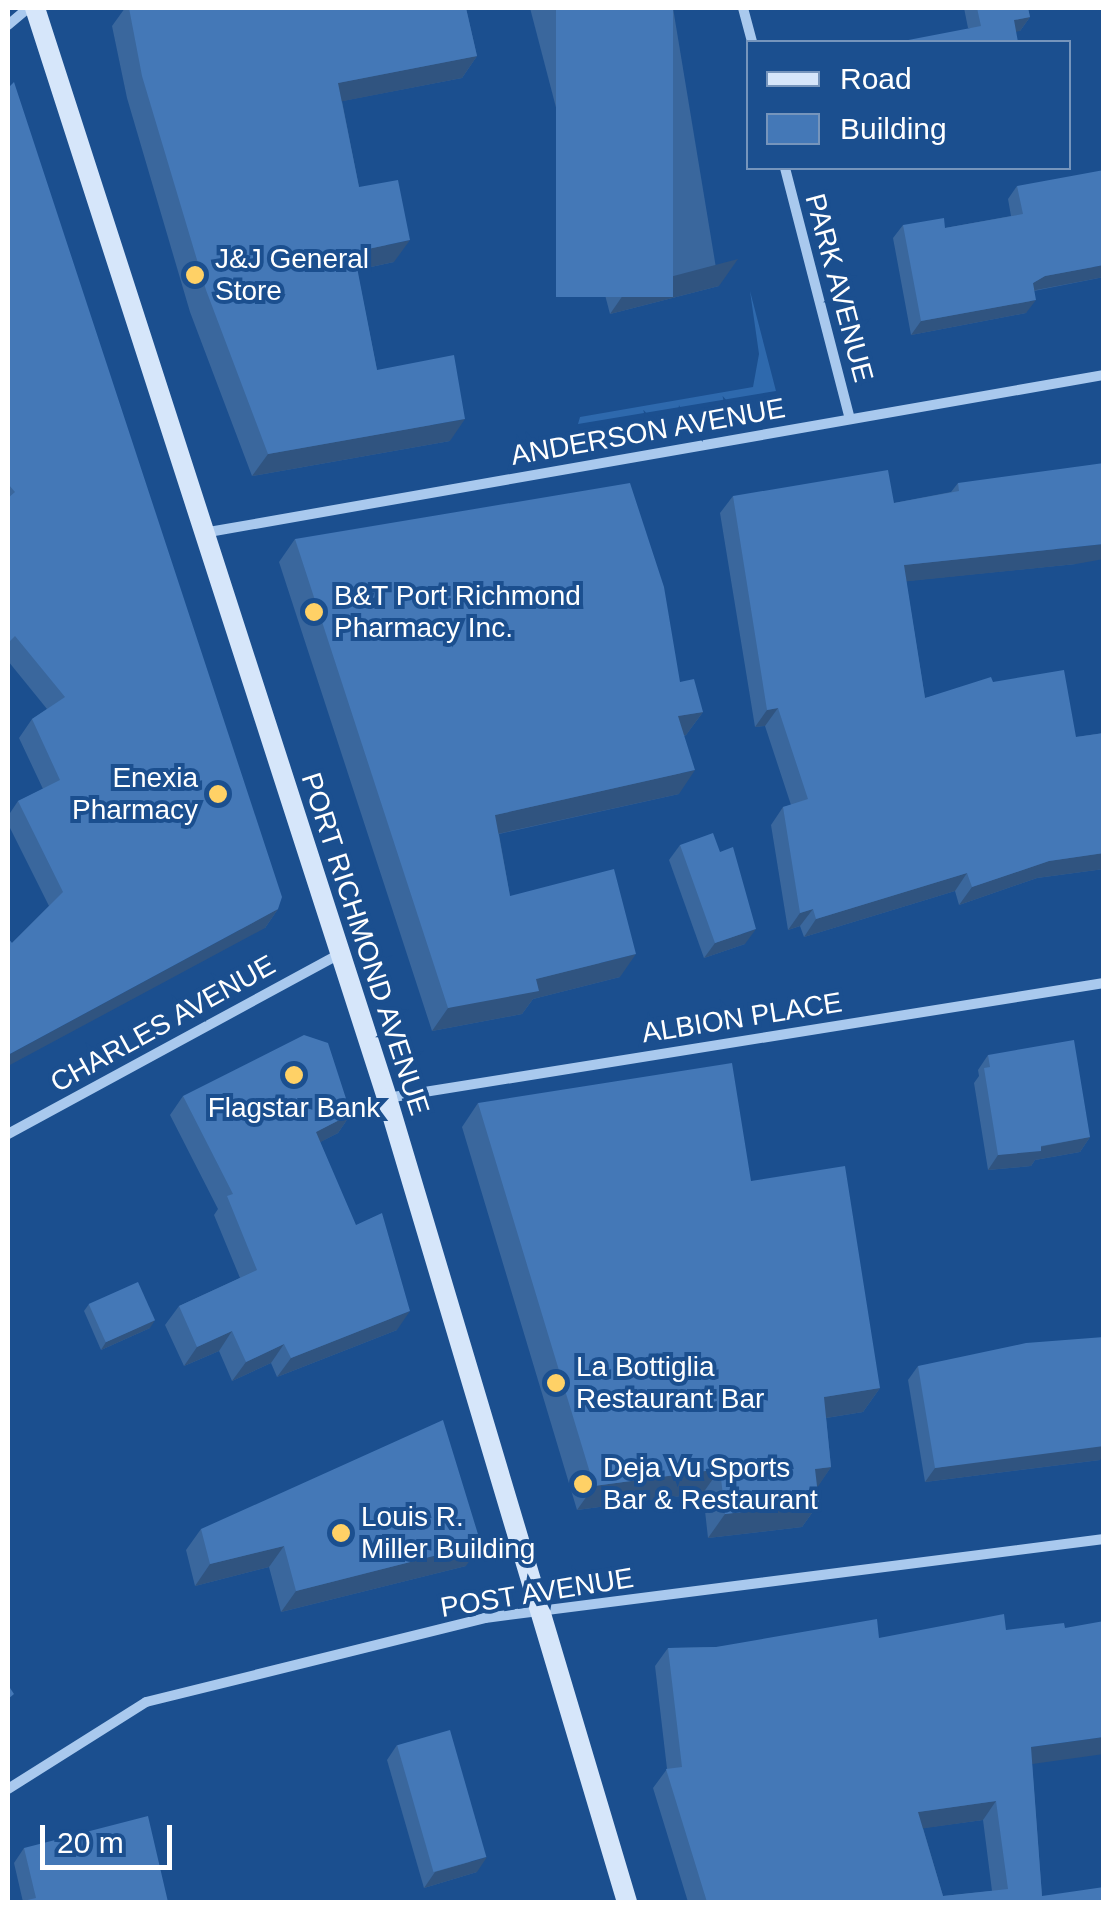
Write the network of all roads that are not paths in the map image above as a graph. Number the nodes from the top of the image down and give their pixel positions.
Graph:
1 (31, 8) edge
2 (743, 8) edge
3 (8, 26) edge
4 (751, 40) edge
5 (785, 170) edge
6 (1104, 375) edge
7 (850, 419) junction
8 (200, 534) junction
9 (341, 953) junction
10 (1104, 983) edge
11 (387, 1098) junction
12 (8, 1134) edge
13 (1104, 1539) edge
14 (542, 1612) junction
15 (8, 1789) edge
16 (627, 1902) edge

1 - 3 street
1 - 8 street, PORT RICHMOND AVENUE
2 - 4 street
5 - 7 street, PARK AVENUE
6 - 7 street, ANDERSON AVENUE
7 - 8 street, ANDERSON AVENUE
8 - 9 street, PORT RICHMOND AVENUE
9 - 11 street, PORT RICHMOND AVENUE
9 - 12 street, CHARLES AVENUE
10 - 11 street, ALBION PLACE
11 - 14 street, PORT RICHMOND AVENUE
13 - 14 street, POST AVENUE
14 - 15 street, POST AVENUE
14 - 16 street, PORT RICHMOND AVENUE

